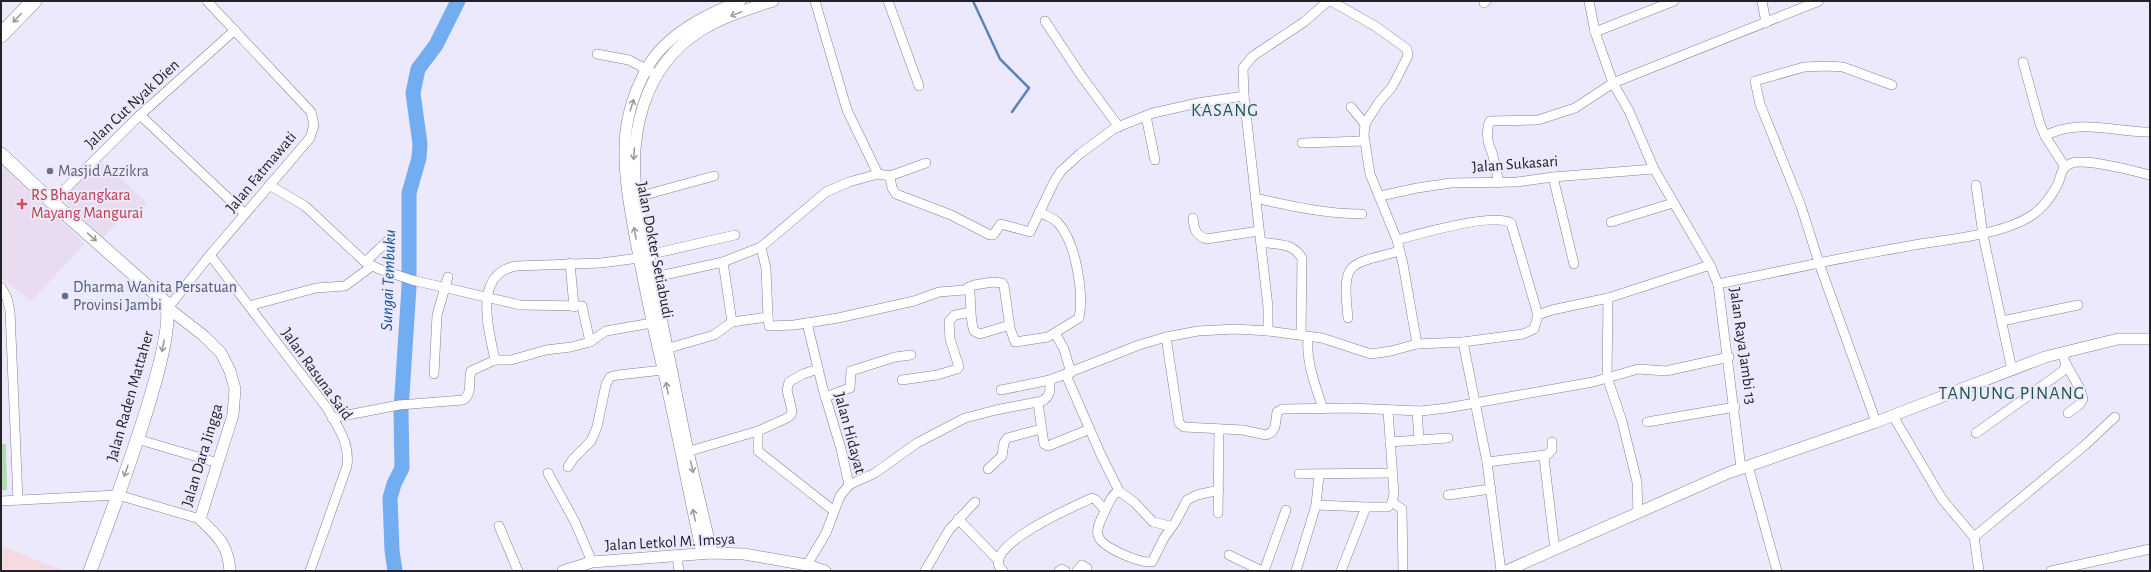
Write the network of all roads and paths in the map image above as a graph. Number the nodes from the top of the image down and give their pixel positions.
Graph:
1 (34, 1) edge
2 (207, 1) edge
3 (740, 1) edge
4 (773, 1) edge
5 (815, 1) edge
6 (888, 1) edge
7 (1329, 1) edge
8 (1589, 1) edge
9 (1674, 1) edge
10 (1762, 1) edge
11 (1819, 1) edge
12 (1045, 21) dead end
13 (1766, 22) junction
14 (235, 30) junction
15 (1595, 32) junction
16 (1, 35) edge
17 (597, 54) dead end
18 (2023, 62) dead end
19 (647, 68) junction
20 (657, 75) junction
21 (1613, 83) junction
22 (1892, 84) dead end
23 (919, 86) dead end
24 (1244, 96) junction
25 (1351, 107) dead end
26 (140, 115) junction
27 (1146, 116) junction
28 (1365, 124) junction
29 (1119, 127) junction
30 (2150, 132) edge
31 (2045, 136) junction
32 (1364, 141) junction
33 (1302, 143) dead end
34 (1, 154) edge
35 (1155, 160) dead end
36 (926, 163) dead end
37 (2065, 167) junction
38 (1654, 169) junction
39 (878, 174) junction
40 (2150, 175) edge
41 (714, 176) dead end
42 (890, 176) junction
43 (1553, 177) junction
44 (1499, 183) junction
45 (1976, 185) dead end
46 (269, 186) junction
47 (1380, 196) junction
48 (1255, 198) junction
49 (633, 199) junction
50 (52, 202) junction
51 (1673, 203) junction
52 (1040, 212) junction
53 (245, 214) junction
54 (1362, 214) dead end
55 (1193, 218) dead end
56 (1611, 222) dead end
57 (1259, 231) junction
58 (1983, 234) junction
59 (735, 235) dead end
60 (392, 237) dead end
61 (1397, 240) junction
62 (1261, 242) junction
63 (761, 246) junction
64 (1400, 252) junction
65 (210, 255) junction
66 (644, 256) junction
67 (723, 262) junction
68 (570, 263) junction
69 (1819, 263) junction
70 (369, 264) junction
71 (1574, 264) dead end
72 (1710, 265) junction
73 (448, 277) dead end
74 (648, 278) junction
75 (1718, 284) junction
76 (1, 287) edge
77 (969, 287) junction
78 (444, 288) junction
79 (1608, 298) junction
80 (487, 299) junction
81 (2078, 305) dead end
82 (249, 306) junction
83 (574, 307) junction
84 (168, 308) junction
85 (971, 312) junction
86 (1538, 315) junction
87 (768, 317) junction
88 (1348, 318) dead end
89 (2002, 321) junction
90 (732, 322) junction
91 (652, 323) junction
92 (807, 323) junction
93 (1010, 325) junction
94 (1268, 331) junction
95 (1055, 333) junction
96 (1305, 336) junction
97 (1166, 337) junction
98 (2150, 339) edge
99 (590, 342) junction
100 (1463, 342) junction
101 (1417, 344) junction
102 (669, 348) junction
103 (2062, 353) junction
104 (912, 355) dead end
105 (1729, 357) junction
106 (495, 360) junction
107 (2066, 364) junction
108 (818, 369) junction
109 (663, 370) junction
110 (2012, 370) junction
111 (434, 374) dead end
112 (1068, 374) junction
113 (1607, 377) junction
114 (902, 380) dead end
115 (1050, 380) junction
116 (1001, 390) dead end
117 (825, 397) junction
118 (1038, 403) junction
119 (1475, 403) junction
120 (1735, 407) junction
121 (1323, 408) junction
122 (1388, 411) junction
123 (1417, 411) junction
124 (2068, 414) dead end
125 (1893, 416) junction
126 (2115, 417) dead end
127 (332, 418) junction
128 (1648, 422) dead end
129 (1876, 422) junction
130 (1041, 429) junction
131 (1219, 429) junction
132 (1090, 430) junction
133 (758, 431) junction
134 (1976, 433) dead end
135 (1448, 438) dead end
136 (137, 439) junction
137 (1419, 440) junction
138 (1390, 442) junction
139 (1552, 442) dead end
140 (684, 453) junction
141 (1545, 455) junction
142 (1487, 462) junction
143 (218, 463) junction
144 (1745, 467) junction
145 (568, 468) dead end
146 (988, 469) dead end
147 (548, 473) dead end
148 (1392, 473) junction
149 (1299, 474) dead end
150 (1319, 474) junction
151 (849, 485) junction
152 (1491, 489) junction
153 (1219, 490) junction
154 (1119, 491) junction
155 (118, 495) junction
156 (1448, 495) dead end
157 (18, 500) junction
158 (1, 501) edge
159 (975, 502) dead end
160 (1392, 502) junction
161 (1316, 505) junction
162 (1366, 507) junction
163 (1105, 510) junction
164 (1286, 510) dead end
165 (834, 511) junction
166 (1218, 513) dead end
167 (1638, 513) junction
168 (200, 519) junction
169 (958, 519) junction
170 (499, 526) dead end
171 (1170, 526) junction
172 (1974, 537) junction
173 (2150, 549) edge
174 (1555, 550) junction
175 (707, 553) junction
176 (1229, 555) dead end
177 (677, 556) junction
178 (998, 560) junction
179 (592, 562) junction
180 (807, 565) junction
181 (1087, 568) dead end
182 (90, 571) edge
183 (230, 571) edge
184 (310, 571) edge
185 (518, 571) edge
186 (563, 571) edge
187 (679, 571) edge
188 (826, 571) edge
189 (925, 571) edge
190 (1003, 571) edge
191 (1059, 571) edge
192 (1065, 571) edge
193 (1077, 571) edge
194 (1263, 571) edge
195 (1296, 571) edge
196 (1341, 571) edge
197 (1403, 571) edge
198 (1501, 571) edge
199 (1506, 571) edge
200 (1777, 571) edge
201 (1980, 571) edge
202 (2051, 571) edge

1 -> 16 highway
2 - 14 street, Jalan Fatmawati
3 - 19 street, Jalan Dokter Setiabudi
4 -> 20 street, Jalan Dokter Setiabudi
5 - 39 street
6 - 23 street
7 - 24 street
7 - 28 street
8 - 15 street, Jalan Raya Jambi 13
9 - 15 street
10 - 13 street
11 - 13 street
12 - 29 street
13 - 21 street
14 - 26 street, Jalan Cut Nyak Dien
14 - 46 street, Jalan Fatmawati
15 - 21 street, Jalan Raya Jambi 13
17 - 19 street
18 - 31 street
19 - 20 street
49 -> 19 street, Jalan Dokter Setiabudi
20 -> 49 street, Jalan Dokter Setiabudi
21 - 38 street, Jalan Raya Jambi 13
21 - 44 street
22 - 69 street
24 - 27 street
24 - 48 street
25 - 28 street
26 - 50 street, Jalan Cut Nyak Dien
26 - 53 street
27 - 29 street
27 - 35 street
28 - 32 street
29 - 52 street
30 - 31 street
31 - 37 street
32 - 33 street
32 - 47 street
34 - 50 main road
36 - 42 street
37 - 40 street
37 - 58 street
38 - 43 street, Jalan Sukasari
38 - 51 street, Jalan Raya Jambi 13
39 - 42 street
39 - 63 street
41 - 49 street
42 - 52 street
43 - 44 street, Jalan Sukasari
43 - 71 street
44 - 47 street, Jalan Sukasari
45 - 58 street
46 - 53 street, Jalan Fatmawati
46 - 70 street
47 - 61 street
48 - 54 street
48 - 57 street
49 - 66 street, Jalan Dokter Setiabudi
50 -> 84 main road
51 - 56 street
51 - 72 street, Jalan Raya Jambi 13
52 - 95 street
53 - 65 street, Jalan Fatmawati
55 - 57 street
57 - 62 street
58 - 69 street
58 - 89 street
59 - 66 street
60 - 70 street
61 - 64 street
61 - 86 street
62 - 94 street
62 - 96 street
63 - 67 street
63 - 87 street
64 - 88 street
64 - 101 street
65 - 82 street, Jalan Rasuna Said
65 - 84 street, Jalan Fatmawati
66 - 68 street
66 - 74 street, Jalan Dokter Setiabudi
67 - 74 street
67 - 90 street
68 - 80 street
68 - 83 street
69 - 75 street
69 - 129 street
70 - 78 street
70 - 82 street
72 - 75 street, Jalan Raya Jambi 13
72 - 79 street
73 - 78 street
74 - 91 street, Jalan Dokter Setiabudi
74 - 102 street
75 - 105 street, Jalan Raya Jambi 13
76 - 157 street
77 - 85 street
77 - 92 street
77 - 93 street
78 - 80 street
78 - 111 street
79 - 86 street
79 - 113 street
80 - 83 street
80 - 106 street
81 - 89 street
82 - 127 street, Jalan Rasuna Said
83 - 99 street
84 -> 136 main road, Jalan Raden Mattaher
84 - 143 street, Jalan Dara Jingga
85 - 93 street
85 - 114 street
86 - 100 street
87 - 90 street
87 - 92 street
89 - 110 street
90 - 102 street
91 - 99 street
91 - 109 street, Jalan Dokter Setiabudi
92 - 108 street, Jalan Hidayat
93 - 95 street
94 - 96 street
94 - 97 street
95 - 112 street
96 - 101 street
96 - 121 street
97 - 112 street
97 - 131 street
98 - 103 street
99 - 106 street
100 - 101 street
100 - 119 street
102 - 140 street
103 - 107 street
103 - 110 street
104 - 117 street
105 - 113 street
105 - 120 street, Jalan Raya Jambi 13
106 - 127 street
107 - 124 street
107 - 134 street
108 - 117 street, Jalan Hidayat
108 - 133 street
140 -> 109 street, Jalan Dokter Setiabudi
109 - 145 street
110 - 125 street
112 - 115 street
112 - 132 street
113 - 119 street
113 - 167 street
115 - 116 street
115 - 118 street
117 - 151 street, Jalan Hidayat
118 - 130 street
118 - 151 street
119 - 123 street
119 - 142 street
120 - 128 street
120 - 144 street, Jalan Raya Jambi 13
121 - 122 street
121 - 131 street
122 - 123 street
122 - 138 street
123 - 137 street
125 - 129 street
125 - 172 street
126 - 172 street
127 - 184 street, Jalan Rasuna Said
129 - 144 street
130 - 132 street
130 - 146 street
131 - 153 street
132 - 154 street
133 - 140 street
133 - 165 street
135 - 137 street
136 - 143 street
136 -> 155 main road, Jalan Raden Mattaher
137 - 138 street
138 - 148 street
139 - 141 street
140 - 175 street, Jalan Dokter Setiabudi
141 - 142 street
141 - 174 street
142 - 152 street
143 - 168 street, Jalan Dara Jingga
144 - 167 street
144 - 200 street, Jalan Raya Jambi 13
147 - 179 street
148 - 150 street
148 - 160 street
149 - 150 street
150 - 161 street
151 - 165 street, Jalan Hidayat
152 - 156 street
152 - 198 street
153 - 166 street
153 - 171 street
154 - 163 street
154 - 171 street
155 - 157 street
155 - 168 street
155 - 182 main road, Jalan Raden Mattaher
157 - 158 street
159 - 169 street
160 - 162 street
160 - 197 street
161 - 162 street
161 - 195 street
162 - 196 street
163 - 171 street
163 - 178 street
164 - 194 street
165 - 180 street, Jalan Hidayat
167 - 174 street
168 - 183 street
169 - 178 street
169 - 189 street
170 - 185 street
172 - 201 street
173 - 202 street
174 - 199 street
175 - 177 street, Jalan Letkol M. Imsya
175 - 180 street, Jalan Letkol M. Imsya
176 - 194 street
177 - 179 street, Jalan Letkol M. Imsya
177 - 187 street
178 - 190 street
179 - 186 street, Jalan Letkol M. Imsya
180 - 188 street, Jalan Letkol M. Imsya
181 - 193 street
191 - 192 street

